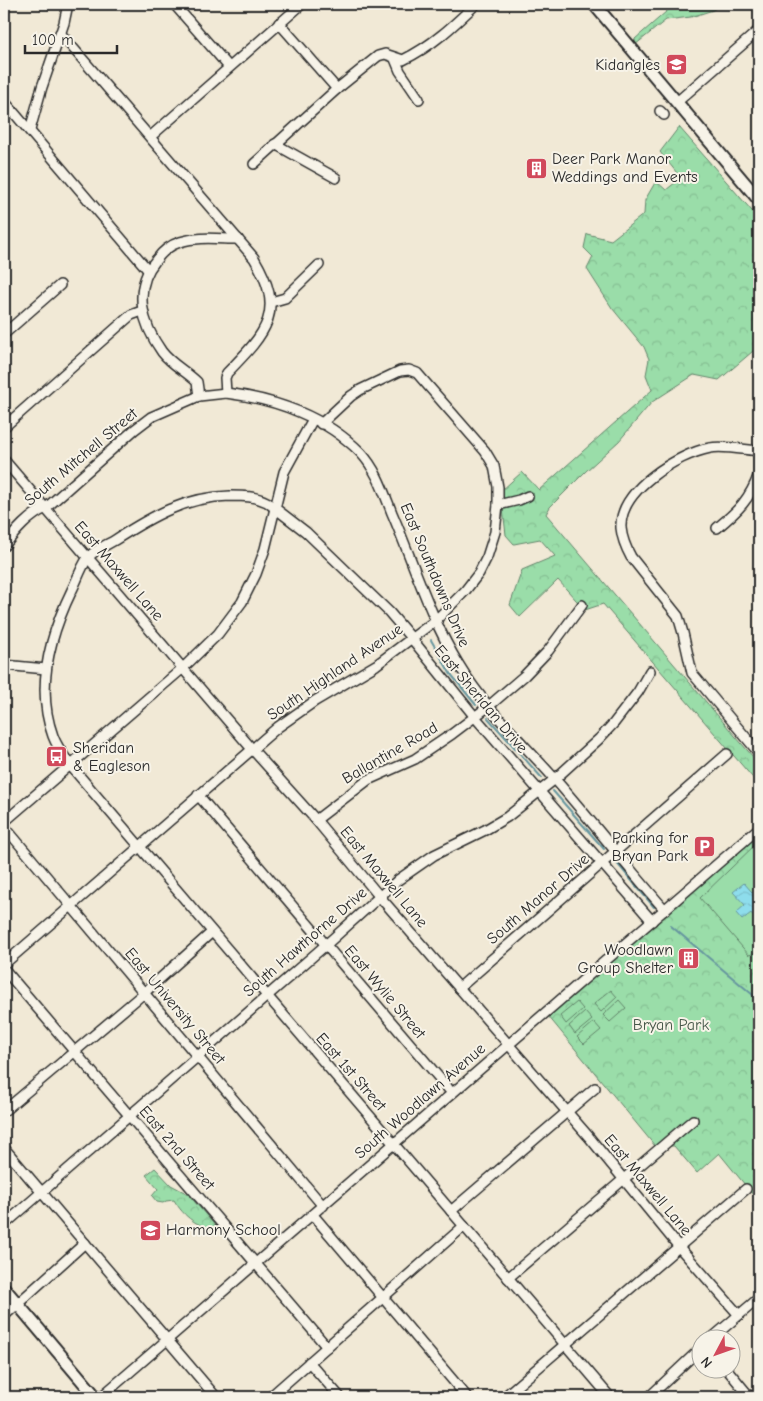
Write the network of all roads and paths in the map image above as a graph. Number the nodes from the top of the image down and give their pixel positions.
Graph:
1 (68, 4) edge
2 (174, 4) edge
3 (302, 4) edge
4 (476, 4) edge
5 (594, 4) edge
6 (280, 23) junction
7 (759, 30) edge
8 (60, 33) junction
9 (395, 58) junction
10 (228, 67) junction
11 (337, 89) junction
12 (419, 98) dead end
13 (4, 102) edge
14 (677, 102) junction
15 (30, 130) junction
16 (150, 137) junction
17 (275, 144) junction
18 (254, 164) dead end
19 (336, 178) dead end
20 (759, 200) edge
21 (238, 239) junction
22 (319, 265) dead end
23 (148, 270) junction
24 (60, 285) dead end
25 (272, 302) junction
26 (142, 311) junction
27 (4, 334) edge
28 (226, 393) junction
29 (199, 396) junction
30 (317, 421) junction
31 (4, 427) edge
32 (759, 452) edge
33 (4, 460) edge
34 (759, 474) edge
35 (528, 496) dead end
36 (498, 505) junction
37 (275, 507) junction
38 (46, 508) junction
39 (717, 528) dead end
40 (4, 546) edge
41 (88, 558) junction
42 (582, 605) dead end
43 (436, 620) junction
44 (412, 639) junction
45 (4, 665) edge
46 (183, 668) junction
47 (46, 669) junction
48 (650, 671) dead end
49 (489, 706) junction
50 (475, 717) junction
51 (252, 749) junction
52 (759, 753) edge
53 (727, 754) dead end
54 (70, 765) junction
55 (555, 779) junction
56 (539, 791) junction
57 (198, 795) junction
58 (316, 820) junction
59 (4, 822) edge
60 (4, 826) edge
61 (759, 828) edge
62 (139, 846) junction
63 (615, 852) junction
64 (602, 862) junction
65 (380, 898) junction
66 (71, 905) junction
67 (665, 910) junction
68 (652, 921) junction
69 (212, 932) junction
70 (326, 945) junction
71 (4, 964) edge
72 (4, 969) edge
73 (459, 988) junction
74 (144, 993) junction
75 (266, 996) junction
76 (509, 1045) junction
77 (74, 1051) junction
78 (198, 1056) junction
79 (595, 1088) dead end
80 (452, 1093) junction
81 (4, 1111) edge
82 (567, 1112) junction
83 (129, 1116) junction
84 (693, 1120) dead end
85 (394, 1144) junction
86 (4, 1148) edge
87 (623, 1179) junction
88 (746, 1189) dead end
89 (42, 1193) junction
90 (323, 1206) junction
91 (451, 1211) junction
92 (312, 1215) junction
93 (4, 1225) edge
94 (464, 1226) junction
95 (85, 1243) junction
96 (679, 1246) junction
97 (256, 1264) junction
98 (508, 1278) junction
99 (4, 1288) edge
100 (383, 1298) junction
101 (759, 1298) edge
102 (17, 1304) junction
103 (739, 1315) junction
104 (4, 1316) edge
105 (724, 1328) edge
106 (168, 1339) junction
107 (565, 1345) junction
108 (327, 1347) junction
109 (690, 1358) edge
110 (310, 1362) junction
111 (734, 1378) edge
112 (96, 1397) edge
113 (101, 1397) edge
114 (216, 1397) edge
115 (270, 1397) edge
116 (340, 1397) edge
117 (467, 1397) edge
118 (504, 1397) edge
119 (610, 1397) edge
120 (649, 1397) edge
121 (750, 1397) edge

1 - 8 street
2 - 10 street
3 - 6 street
4 - 9 street
5 - 14 main road
6 - 10 street
6 - 11 street
7 - 14 street
8 - 15 street
8 - 16 street
9 - 11 street
9 - 12 street
10 - 16 street
11 - 17 street
13 - 15 street
14 - 20 main road
15 - 23 street
16 - 21 street
17 - 18 street
17 - 19 street
21 - 23 street
21 - 25 street
22 - 25 street
23 - 26 street
24 - 27 street
25 - 28 street
26 - 29 street
26 - 31 street
28 - 29 street, South Mitchell Street
28 - 30 street, East Southdowns Drive
29 - 38 street, South Mitchell Street
30 - 36 street, South Highland Avenue
30 - 37 street
30 - 43 street, East Southdowns Drive
32 - 52 street
33 - 38 street, East Maxwell Lane
34 - 39 street
35 - 36 street
36 - 43 street, South Highland Avenue
37 - 41 street, East Sheridan Drive
37 - 44 street, East Sheridan Drive
37 - 46 street
38 - 40 street, South Mitchell Street
38 - 41 street, East Maxwell Lane
41 - 46 street, East Maxwell Lane
41 - 47 street, East 1st Street
42 - 49 street, Ballantine Road
43 - 44 street, South Highland Avenue
43 - 49 street, East Southdowns Drive
44 - 50 street, East Sheridan Drive
44 - 51 street, South Highland Avenue
45 - 47 street
46 - 51 street, East Maxwell Lane
46 - 54 street
47 - 54 street, East 1st Street
48 - 55 street, South Hawthorne Drive
49 - 50 street, Ballantine Road
49 - 55 street, East Southdowns Drive
50 - 56 street, East Sheridan Drive
50 - 58 street, Ballantine Road
51 - 57 street, South Highland Avenue
51 - 58 street, East Maxwell Lane
53 - 63 street, South Manor Drive
54 - 59 street
54 - 62 street, East 1st Street
55 - 56 street, South Hawthorne Drive
55 - 63 street, East Southdowns Drive
56 - 64 street, East Sheridan Drive
56 - 65 street, South Hawthorne Drive
57 - 62 street, South Highland Avenue
57 - 70 street, East Wylie Street
58 - 65 street, East Maxwell Lane
60 - 66 street, East University Street
61 - 67 street, South Woodlawn Avenue
62 - 66 street, South Highland Avenue
62 - 69 street, East 1st Street
63 - 64 street, South Manor Drive
63 - 67 street, East Southdowns Drive
64 - 68 street, East Sheridan Drive
64 - 73 street, South Manor Drive
65 - 70 street, South Hawthorne Drive
65 - 73 street, East Maxwell Lane
66 - 71 street, South Highland Avenue
66 - 74 street, East University Street
67 - 68 street, South Woodlawn Avenue
68 - 76 street, South Woodlawn Avenue
69 - 74 street
69 - 75 street, East 1st Street
70 - 75 street, South Hawthorne Drive
70 - 80 street, East Wylie Street
72 - 77 street, East 2nd Street
73 - 76 street, East Maxwell Lane
74 - 77 street
74 - 78 street, East University Street
75 - 78 street, South Hawthorne Drive
75 - 85 street, East 1st Street
76 - 80 street, South Woodlawn Avenue
76 - 82 street, East Maxwell Lane
77 - 81 street
77 - 83 street, East 2nd Street
78 - 83 street, South Hawthorne Drive
78 - 90 street, East University Street
79 - 82 street
80 - 85 street, South Woodlawn Avenue
82 - 87 street, East Maxwell Lane
82 - 91 street
83 - 89 street, South Hawthorne Drive
83 - 97 street, East 2nd Street
84 - 87 street
85 - 90 street, South Woodlawn Avenue
85 - 91 street, East 1st Street
86 - 89 street
87 - 96 street, East Maxwell Lane
87 - 98 street
88 - 96 street
89 - 93 street, South Hawthorne Drive
89 - 95 street
90 - 92 street, South Woodlawn Avenue
91 - 94 street, East 1st Street
92 - 97 street, South Woodlawn Avenue
92 - 100 street
94 - 98 street, East 1st Street
94 - 100 street
95 - 102 street
95 - 106 street
96 - 103 street, East Maxwell Lane
96 - 107 street
97 - 106 street, South Woodlawn Avenue
97 - 108 street, East 2nd Street
98 - 107 street, East 1st Street
99 - 102 main road
100 - 108 street
100 - 117 street
101 - 103 street
102 - 104 street
102 - 112 main road
103 - 105 street
106 - 113 street, South Woodlawn Avenue
106 - 114 street
107 - 118 street
107 - 119 street, East 1st Street
108 - 110 street
109 - 120 street
110 - 115 street
110 - 116 street
111 - 121 street

